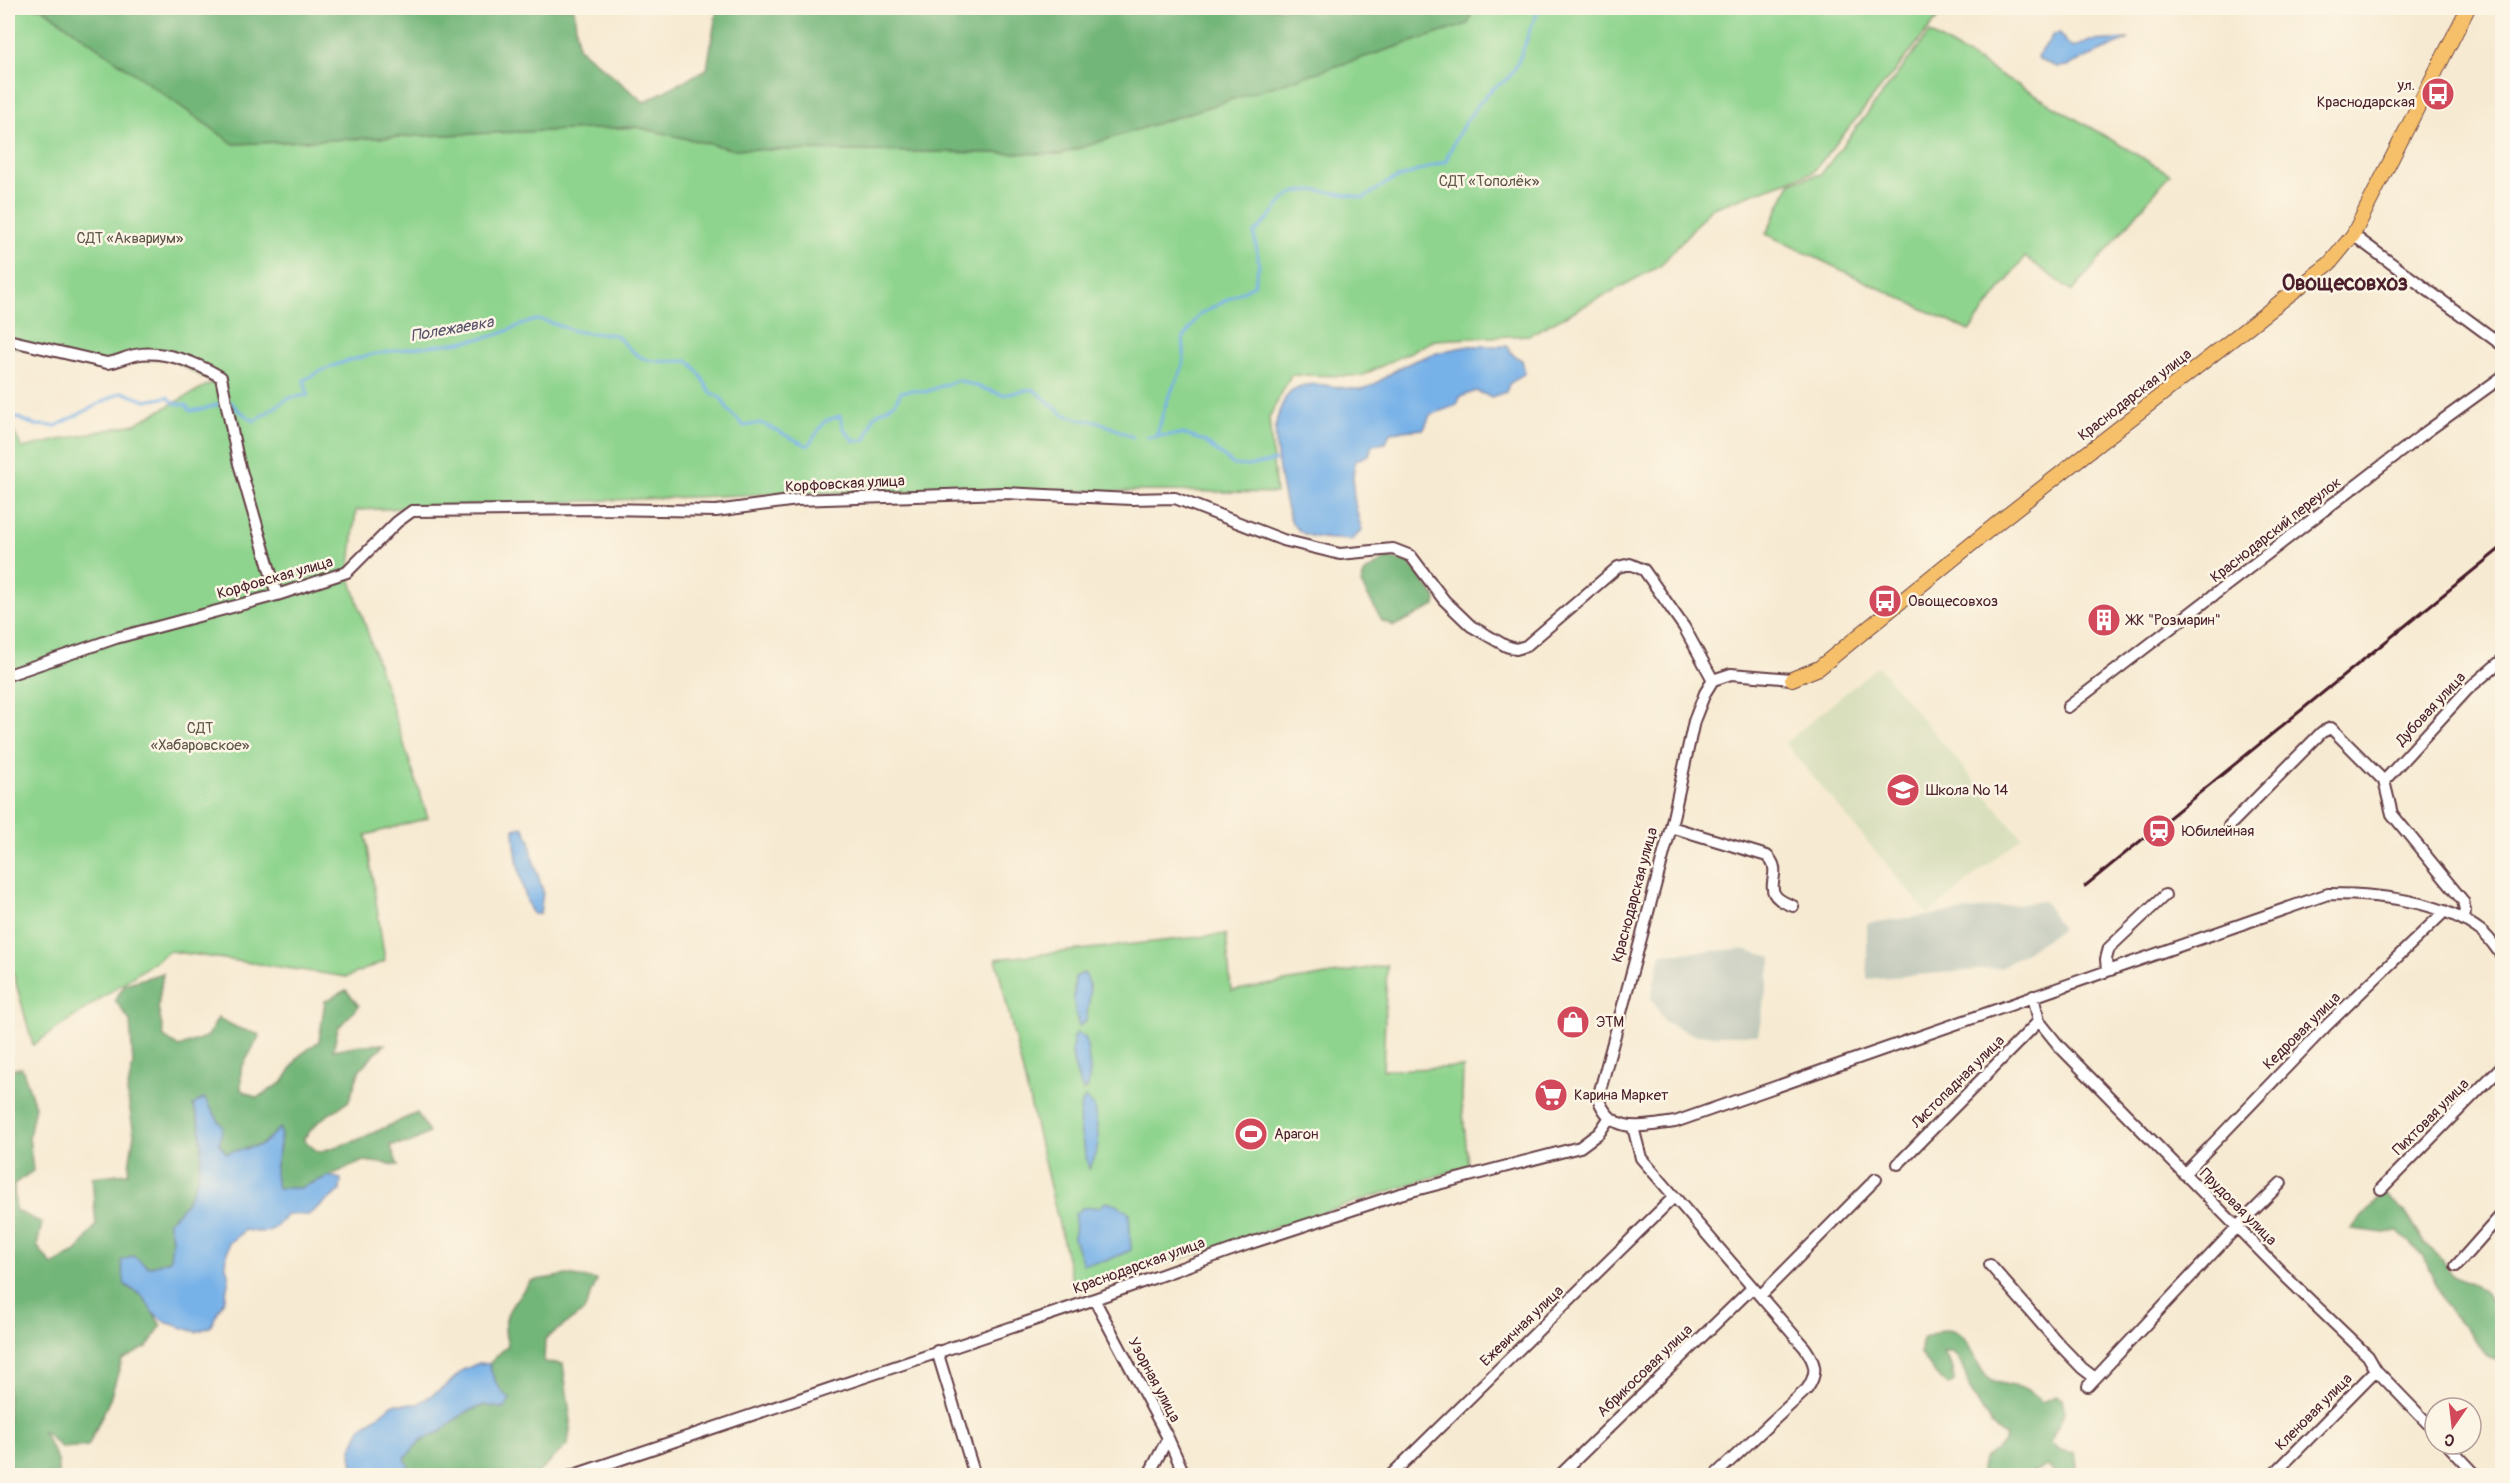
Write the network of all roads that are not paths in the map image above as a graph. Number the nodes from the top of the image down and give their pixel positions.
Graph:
1 (2468, 8) edge
2 (2353, 235) junction
3 (8, 340) edge
4 (2502, 345) edge
5 (2502, 377) edge
6 (277, 595) junction
7 (2502, 660) edge
8 (8, 675) edge
9 (1792, 679) joint
10 (1713, 680) junction
11 (2068, 707) dead end
12 (2384, 781) junction
13 (2229, 826) dead end
14 (1671, 827) junction
15 (2165, 895) dead end
16 (1792, 906) dead end
17 (2445, 911) junction
18 (2462, 919) junction
19 (2502, 956) edge
20 (2107, 971) junction
21 (2033, 996) junction
22 (2039, 1021) junction
23 (2502, 1066) edge
24 (1610, 1118) junction
25 (1633, 1127) junction
26 (1898, 1164) dead end
27 (2184, 1174) junction
28 (1876, 1179) dead end
29 (2281, 1183) dead end
30 (2381, 1189) dead end
31 (1674, 1197) junction
32 (2502, 1214) edge
33 (2237, 1227) junction
34 (1990, 1265) dead end
35 (2456, 1266) dead end
36 (1756, 1292) junction
37 (1094, 1299) junction
38 (937, 1351) junction
39 (2376, 1370) junction
40 (2423, 1419) edge
41 (1168, 1438) junction
42 (2458, 1456) edge
43 (571, 1476) edge
44 (975, 1476) edge
45 (1148, 1476) edge
46 (1185, 1476) edge
47 (1390, 1476) edge
48 (1559, 1476) edge
49 (1714, 1476) edge
50 (2272, 1476) edge
51 (2477, 1476) edge

1 - 2 main road, Краснодарская улица
2 - 4 street
2 - 9 main road, Краснодарская улица
3 - 6 street
5 - 11 street, Краснодарский переулок
6 - 8 street, Корфовская улица
6 - 10 street, Корфовская улица
7 - 12 street, Дубовая улица
9 - 10 street, Краснодарская улица
10 - 14 street, Краснодарская улица
12 - 13 street
12 - 18 street
14 - 16 street
14 - 24 street, Краснодарская улица
15 - 20 street
17 - 18 street
17 - 20 street
17 - 27 street, Кедровая улица
18 - 19 street
20 - 21 street
21 - 22 street, Прудовая улица
21 - 25 street
22 - 26 street, Листопадная улица
22 - 27 street, Прудовая улица
23 - 30 street, Пихтовая улица
24 - 25 street
24 - 37 street, Краснодарская улица
25 - 31 street
27 - 33 street, Прудовая улица
28 - 36 street
29 - 33 street
31 - 36 street
31 - 47 street, Ежевичная улица
32 - 35 street
33 - 34 street
33 - 39 street, Прудовая улица
36 - 48 street, Абрикосовая улица
36 - 49 street
37 - 38 street, Краснодарская улица
37 - 41 street, Узорная улица
38 - 43 street, Краснодарская улица
38 - 44 street
39 - 40 street, Прудовая улица
39 - 50 street, Кленовая улица
41 - 45 street
41 - 46 street, Узорная улица
42 - 51 street

